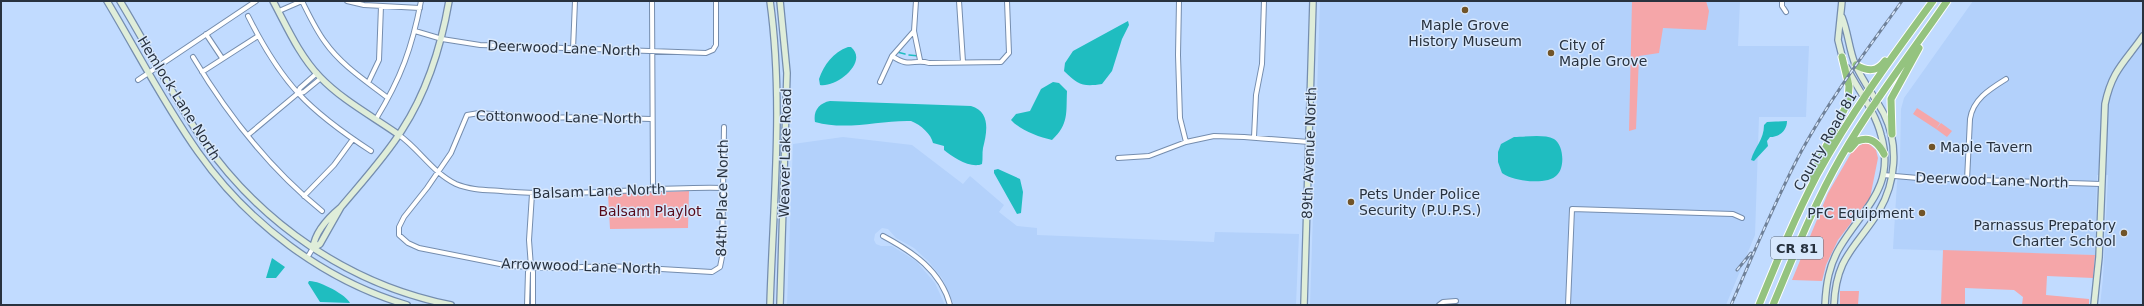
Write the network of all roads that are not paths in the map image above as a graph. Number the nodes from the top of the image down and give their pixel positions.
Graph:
1 (107, 1) edge
2 (120, 1) edge
3 (256, 1) edge
4 (273, 1) edge
5 (302, 1) edge
6 (347, 1) edge
7 (421, 1) edge
8 (449, 1) edge
9 (575, 1) edge
10 (652, 1) edge
11 (716, 1) edge
12 (770, 1) edge
13 (780, 1) edge
14 (916, 1) edge
15 (959, 1) edge
16 (1007, 1) edge
17 (1179, 1) edge
18 (1264, 1) edge
19 (1314, 1) edge
20 (1782, 1) edge
21 (1842, 1) edge
22 (1933, 1) edge
23 (1947, 1) edge
24 (381, 6) junction
25 (420, 8) junction
26 (279, 11) junction
27 (1926, 11) junction
28 (1786, 12) dead end
29 (248, 16) dead end
30 (1842, 17) junction
31 (1930, 26) junction
32 (415, 31) junction
33 (914, 31) junction
34 (206, 34) junction
35 (258, 36) junction
36 (2143, 36) edge
37 (442, 39) junction
38 (573, 49) junction
39 (652, 52) junction
40 (892, 56) junction
41 (193, 57) dead end
42 (1842, 57) junction
43 (222, 58) junction
44 (920, 60) junction
45 (962, 62) junction
46 (1856, 65) junction
47 (158, 66) junction
48 (149, 72) junction
49 (202, 72) junction
50 (319, 76) junction
51 (2006, 79) dead end
52 (138, 80) dead end
53 (880, 82) dead end
54 (368, 83) junction
55 (1870, 90) junction
56 (297, 94) junction
57 (388, 98) junction
58 (1864, 98) junction
59 (1877, 101) junction
60 (1871, 109) junction
61 (376, 119) junction
62 (651, 119) junction
63 (724, 127) dead end
64 (1892, 134) junction
65 (248, 135) junction
66 (399, 135) junction
67 (1254, 138) junction
68 (353, 139) junction
69 (1186, 142) junction
70 (1309, 142) junction
71 (371, 151) dead end
72 (1884, 154) junction
73 (1118, 158) dead end
74 (438, 172) junction
75 (1882, 175) junction
76 (1892, 176) junction
77 (1968, 180) junction
78 (1827, 182) junction
79 (2101, 184) junction
80 (724, 188) junction
81 (653, 189) junction
82 (532, 194) junction
83 (304, 196) junction
84 (1802, 206) junction
85 (322, 211) dead end
86 (1742, 218) dead end
87 (883, 236) dead end
88 (313, 248) junction
89 (307, 258) junction
90 (531, 267) junction
91 (718, 269) joint
92 (1456, 301) dead end
93 (407, 305) edge
94 (451, 305) edge
95 (527, 305) edge
96 (533, 305) edge
97 (770, 305) edge
98 (780, 305) edge
99 (950, 305) edge
100 (1304, 305) edge
101 (1439, 305) edge
102 (1568, 305) edge
103 (1759, 305) edge
104 (1773, 305) edge
105 (1825, 305) edge
106 (1834, 305) edge
107 (2094, 305) edge

1 - 48 street, Hemlock Lane North
2 - 47 street, Hemlock Lane North
3 - 34 street
4 - 26 street
5 - 26 street
5 - 54 street
6 - 24 street
7 - 25 street
8 - 37 street
9 - 38 street
10 - 39 street
11 - 39 street, Deerwood Lane North
12 - 97 street, Weaver Lake Road
13 - 98 street, Weaver Lake Road
14 - 33 street
15 - 45 street
16 - 45 street
17 - 69 street
18 - 67 street
19 - 70 street, 89th Avenue North
20 - 28 street
21 - 30 street
22 - 27 highway, County Road 81 / CR 81
23 - 31 highway, County Road 81 / CR 81
24 - 25 street
24 - 54 street
25 - 32 street
26 - 50 street
27 - 46 highway
27 - 55 highway, County Road 81 / CR 81
29 - 35 street
30 - 42 street
30 - 46 street
31 - 59 highway, County Road 81 / CR 81
31 - 64 highway
32 - 37 street, Deerwood Lane North
32 - 57 street
33 - 40 street
33 - 44 street
34 - 43 street
34 - 47 street
35 - 43 street
35 - 56 street
36 - 79 street
37 - 38 street, Deerwood Lane North
37 - 66 street
38 - 39 street, Deerwood Lane North
39 - 62 street
40 - 44 street
40 - 53 street
41 - 49 street
42 - 58 street
42 - 84 highway
43 - 49 street
44 - 45 street
46 - 55 street
47 - 48 street
47 - 88 street, Hemlock Lane North
48 - 52 street
48 - 89 street, Hemlock Lane North
49 - 65 street
50 - 56 street
50 - 61 street
51 - 77 street
54 - 57 street
55 - 58 highway, County Road 81 / CR 81
55 - 59 street
56 - 65 street
56 - 68 street
57 - 61 street
58 - 60 street
58 - 84 highway, County Road 81 / CR 81
59 - 60 highway, County Road 81 / CR 81
59 - 64 street
60 - 72 street
60 - 78 highway, County Road 81 / CR 81
61 - 66 street
62 - 74 street, Cottonwood Lane North
62 - 81 street
63 - 80 street, 84th Place North
64 - 76 street
65 - 83 street
66 - 74 street, Balsam Lane North
66 - 88 street
67 - 69 street
67 - 70 street
68 - 71 street
68 - 83 street
69 - 73 street
70 - 100 street, 89th Avenue North
72 - 75 street
72 - 78 highway
74 - 82 street, Balsam Lane North
74 - 90 street, Arrowwood Lane North
75 - 76 street, Deerwood Lane North
75 - 105 street
76 - 77 street, Deerwood Lane North
76 - 106 street
77 - 79 street, Deerwood Lane North
78 - 104 highway, County Road 81 / CR 81
79 - 107 street
80 - 81 street, Balsam Lane North
80 - 91 street, 84th Place North
81 - 82 street, Balsam Lane North
82 - 90 street
83 - 85 street
84 - 103 highway, County Road 81 / CR 81
86 - 102 street
87 - 99 street
88 - 89 street
88 - 94 street, Hemlock Lane North
89 - 93 street, Hemlock Lane North
90 - 91 street, Arrowwood Lane North
90 - 95 street
90 - 96 street
92 - 101 street

